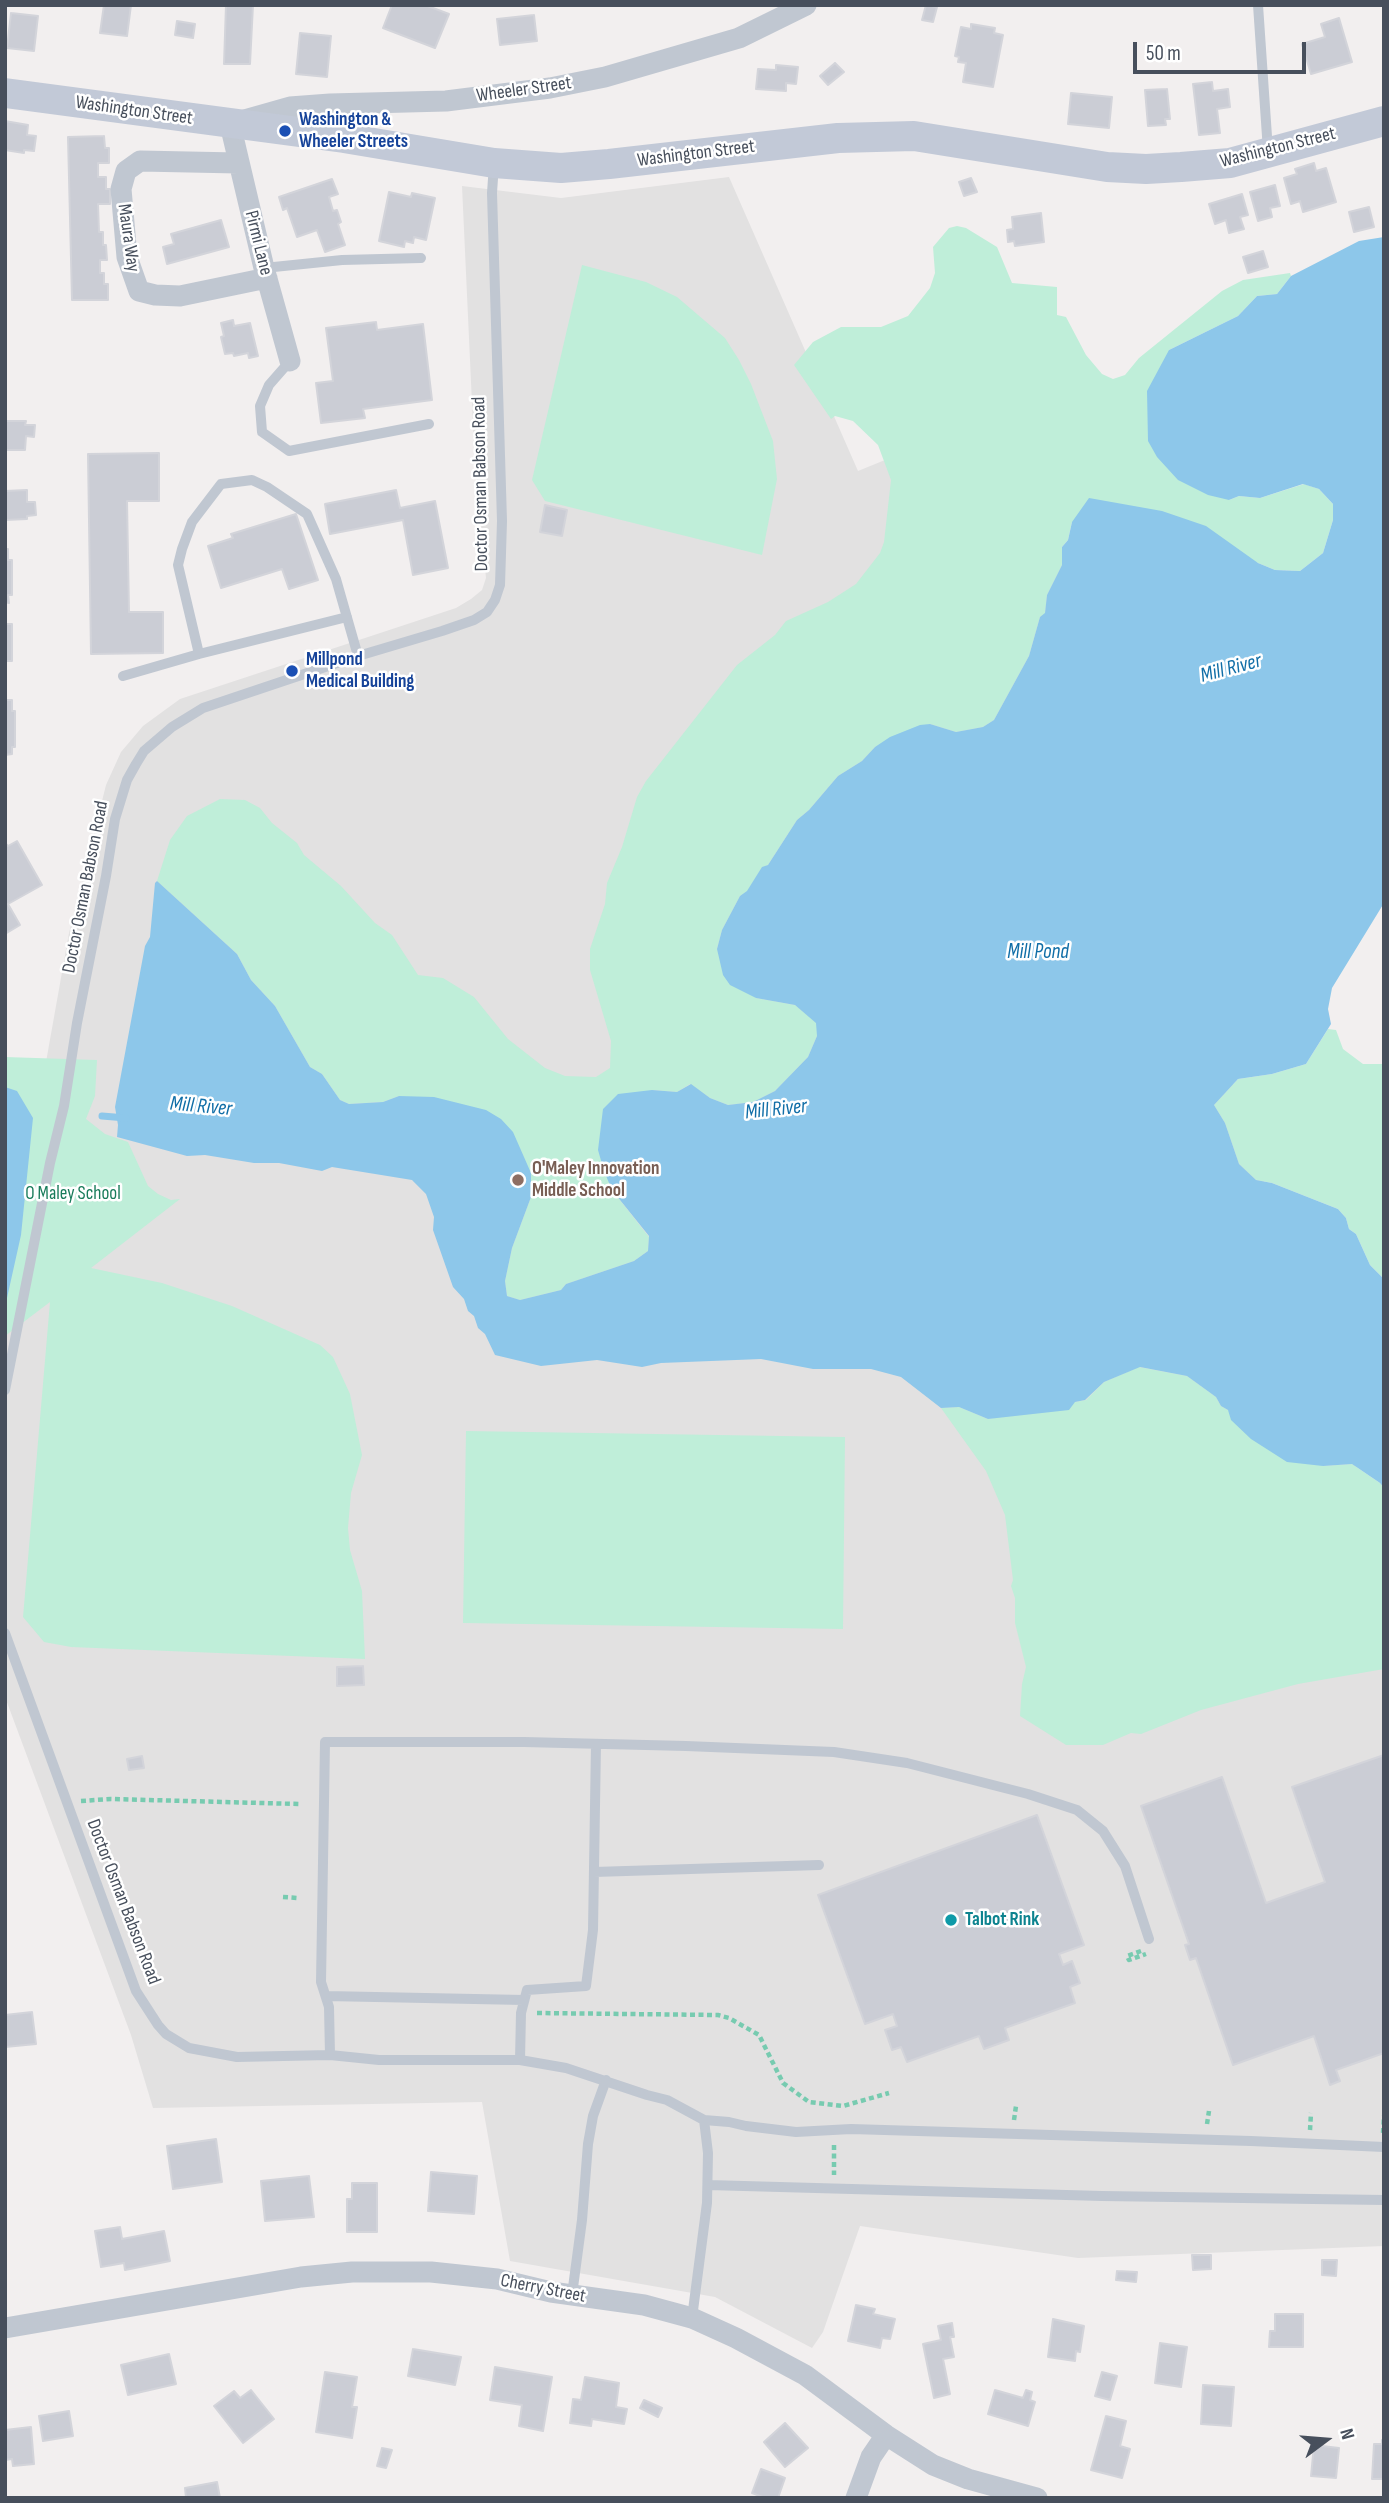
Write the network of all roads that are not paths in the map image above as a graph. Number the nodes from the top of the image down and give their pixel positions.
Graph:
1 (806, 5) edge
2 (1258, 5) edge
3 (5, 93) edge
4 (1384, 121) edge
5 (230, 124) junction
6 (1269, 153) junction
7 (238, 163) junction
8 (494, 163) junction
9 (421, 258) dead end
10 (266, 273) junction
11 (290, 361) joint
12 (429, 424) dead end
13 (347, 617) junction
14 (199, 654) junction
15 (358, 656) junction
16 (123, 676) dead end
17 (5, 1390) edge
18 (5, 1633) edge
19 (596, 1744) junction
20 (819, 1865) dead end
21 (594, 1872) junction
22 (1149, 1939) dead end
23 (326, 1996) junction
24 (524, 2000) junction
25 (330, 2055) junction
26 (520, 2060) junction
27 (606, 2081) junction
28 (704, 2120) junction
29 (1384, 2147) edge
30 (708, 2185) junction
31 (1384, 2200) edge
32 (572, 2295) junction
33 (692, 2318) junction
34 (5, 2328) edge
35 (886, 2435) junction
36 (856, 2498) edge
37 (1037, 2498) edge

1 - 5 street, Wheeler Street
2 - 6 lane
3 - 5 main road, Washington Street
4 - 6 main road, Washington Street
5 - 7 street, Pirmi Lane
5 - 8 main road, Washington Street
6 - 8 main road, Washington Street
7 - 10 street, Pirmi Lane
7 - 10 street, Maura Way
8 - 15 lane, Doctor Osman Babson Road
9 - 10 lane
10 - 11 street, Pirmi Lane
11 - 12 lane
13 - 14 lane
13 - 14 lane
13 - 15 lane
14 - 16 lane
15 - 17 lane, Doctor Osman Babson Road
18 - 25 lane, Doctor Osman Babson Road
19 - 21 lane
19 - 22 lane
19 - 23 lane
20 - 21 lane
21 - 24 lane
23 - 24 lane
23 - 25 lane
24 - 26 lane
25 - 26 lane, Doctor Osman Babson Road
26 - 27 lane, Doctor Osman Babson Road
27 - 28 lane, Doctor Osman Babson Road
27 - 32 lane
28 - 29 lane
28 - 30 lane
30 - 31 lane
30 - 33 lane
32 - 33 street, Cherry Street
32 - 34 street, Cherry Street
33 - 35 street, Cherry Street
35 - 36 street
35 - 37 street, Cherry Street

